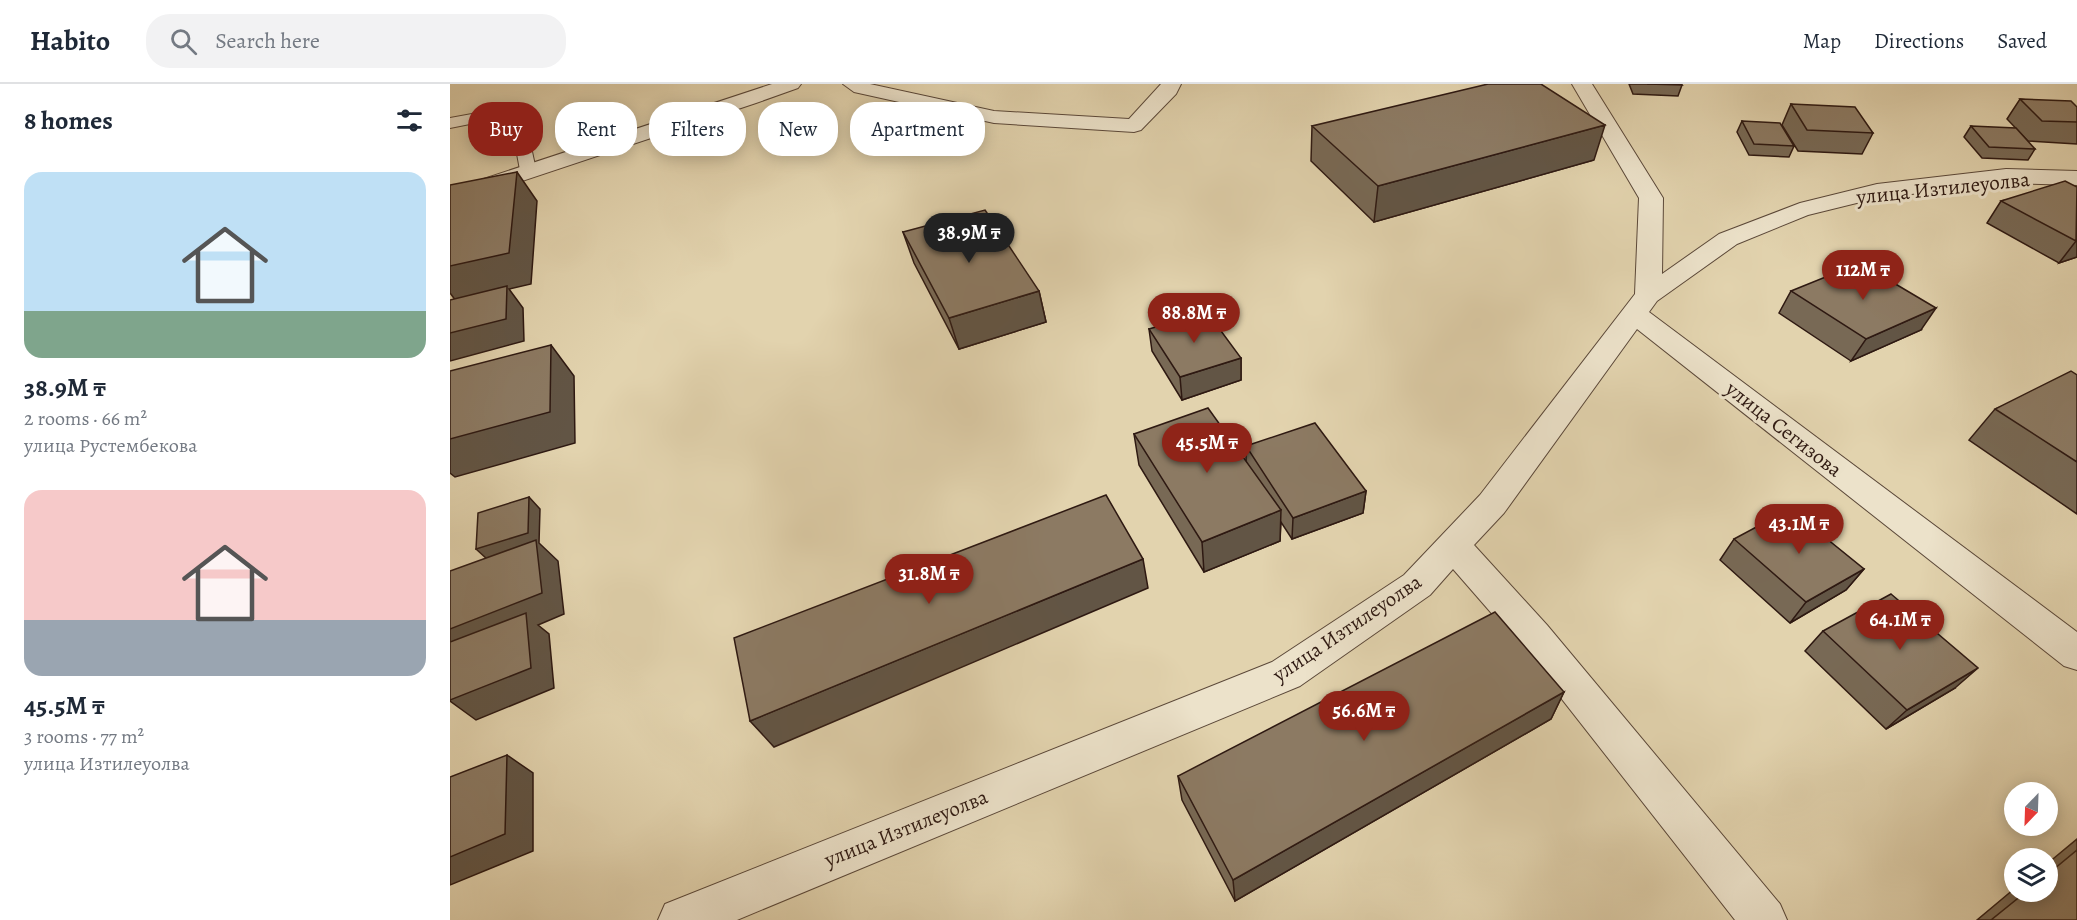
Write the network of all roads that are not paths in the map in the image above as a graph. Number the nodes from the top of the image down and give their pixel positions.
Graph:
1 (791, 84) edge
2 (853, 84) edge
3 (1171, 84) edge
4 (1582, 84) edge
5 (450, 123) edge
6 (528, 170) junction
7 (2077, 178) edge
8 (450, 198) edge
9 (1641, 304) junction
10 (1454, 545) junction
11 (2077, 654) edge
12 (681, 920) edge
13 (1764, 920) edge

1 - 6 street
2 - 3 street
4 - 9 street
5 - 6 lane
6 - 8 street
7 - 9 street, улица Изтилеуолва
9 - 10 street, улица Изтилеуолва
9 - 11 street, улица Сегизова
10 - 12 street, улица Изтилеуолва
10 - 13 street

